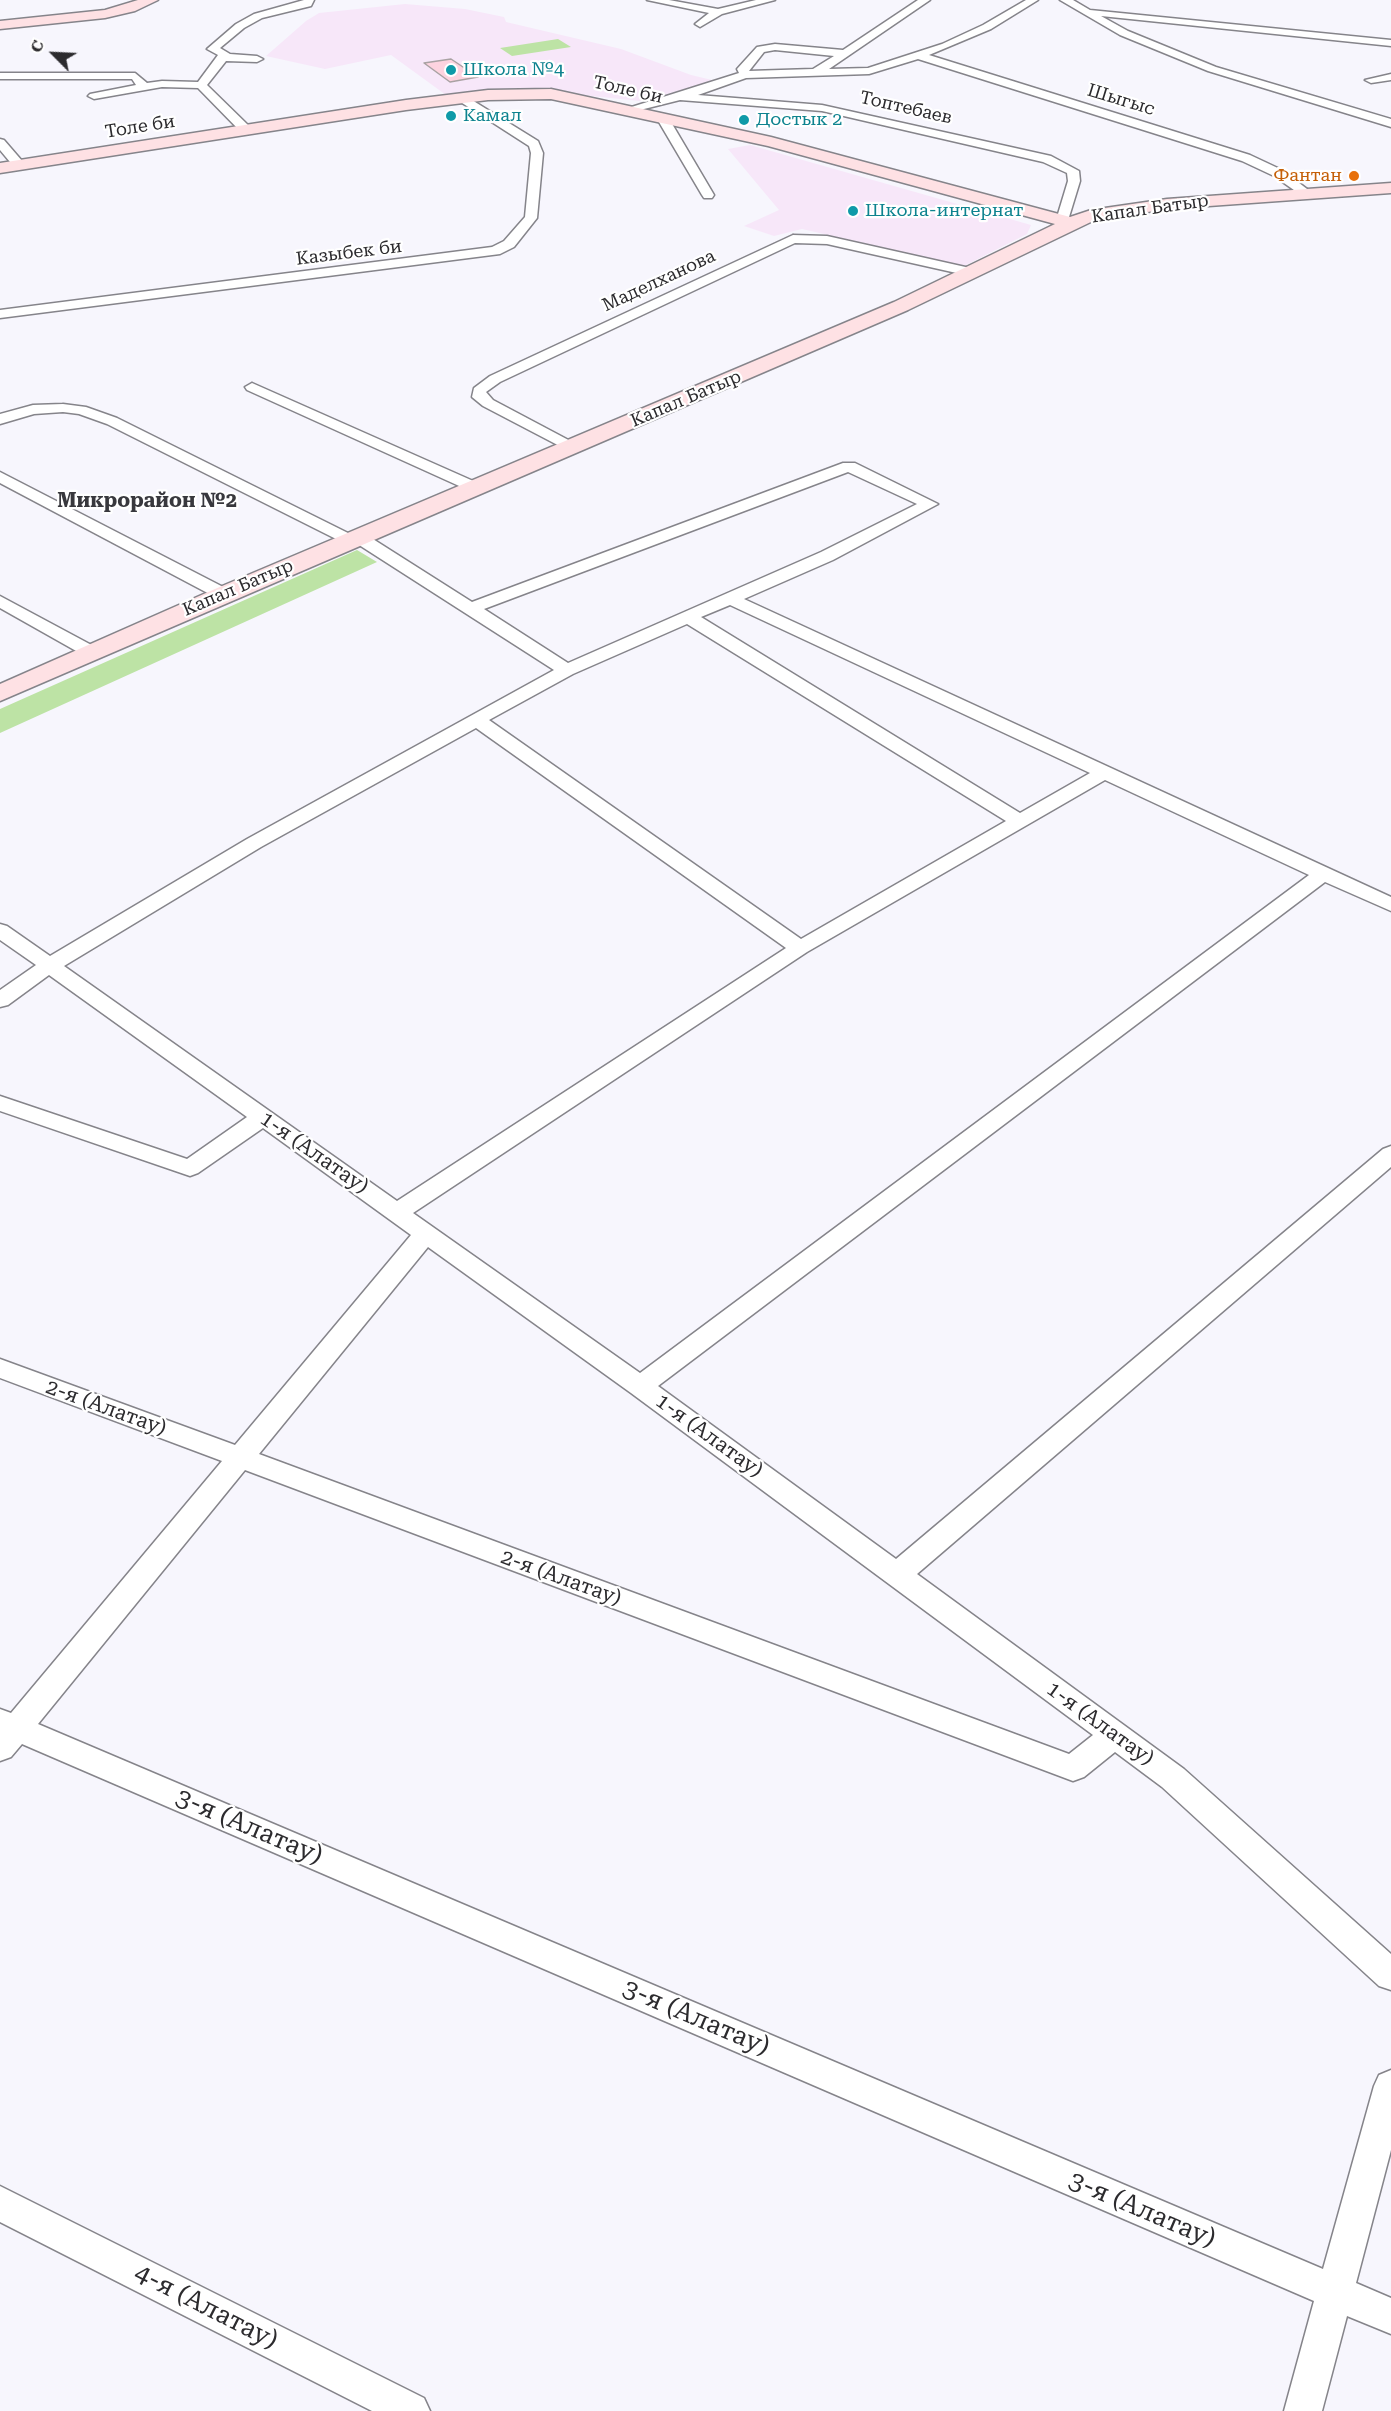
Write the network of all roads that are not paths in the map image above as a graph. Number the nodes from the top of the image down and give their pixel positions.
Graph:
1 (151, 0) edge
2 (309, 0) edge
3 (652, 0) edge
4 (770, 0) edge
5 (925, 0) edge
6 (1033, 0) edge
7 (1065, 0) edge
8 (1083, 10) junction
9 (718, 12) junction
10 (700, 24) dead end
11 (0, 25) edge
12 (1391, 43) edge
13 (842, 53) junction
14 (920, 56) junction
15 (222, 57) junction
16 (257, 59) dead end
17 (815, 73) junction
18 (746, 75) junction
19 (0, 76) edge
20 (1391, 77) edge
21 (1371, 80) dead end
22 (201, 85) junction
23 (143, 86) junction
24 (94, 96) dead end
25 (682, 97) junction
26 (463, 99) junction
27 (628, 110) junction
28 (662, 117) junction
29 (1391, 123) edge
30 (246, 130) junction
31 (0, 143) edge
32 (19, 165) junction
33 (0, 168) edge
34 (1391, 188) edge
35 (1305, 192) junction
36 (708, 195) dead end
37 (1026, 210) junction
38 (1067, 218) junction
39 (1048, 232) junction
40 (970, 272) junction
41 (0, 314) edge
42 (252, 387) dead end
43 (0, 419) edge
44 (571, 447) junction
45 (0, 477) edge
46 (474, 487) junction
47 (354, 538) junction
48 (223, 594) junction
49 (729, 598) junction
50 (0, 601) edge
51 (472, 608) junction
52 (687, 616) junction
53 (91, 652) junction
54 (567, 670) junction
55 (0, 693) edge
56 (478, 721) junction
57 (1102, 773) junction
58 (1020, 821) junction
59 (1323, 874) junction
60 (1391, 905) edge
61 (0, 930) edge
62 (800, 948) junction
63 (50, 965) junction
64 (0, 1000) edge
65 (0, 1103) edge
66 (263, 1117) junction
67 (1391, 1154) edge
68 (397, 1212) junction
69 (426, 1233) junction
70 (0, 1368) edge
71 (640, 1386) junction
72 (240, 1458) junction
73 (897, 1575) junction
74 (6, 1732) edge
75 (1114, 1735) junction
76 (1391, 1975) edge
77 (1391, 2086) edge
78 (0, 2203) edge
79 (1335, 2292) junction
80 (1391, 2316) edge
81 (411, 2411) edge
82 (1303, 2411) edge

1 - 11 main road
2 - 15 street
3 - 9 street
4 - 9 street
5 - 13 street
6 - 14 street
7 - 8 street
8 - 12 street
8 - 29 street
9 - 10 street
13 - 17 street
13 - 18 street
14 - 17 street
14 - 35 street, Шыгыс
15 - 16 street
15 - 22 street
17 - 18 street
18 - 25 street
19 - 23 street
20 - 21 street
22 - 23 street
22 - 30 street
23 - 24 street
25 - 27 street
25 - 38 street, Топтебаев
26 - 27 main road, Толе би
26 - 30 main road, Толе би
26 - 41 street, Казыбек би
27 - 28 main road, Толе би
28 - 36 street
28 - 37 main road, Толе би
30 - 32 main road, Толе би
31 - 32 street
32 - 33 main road, Толе би
34 - 35 main road, Капал Батыр
35 - 38 main road, Капал Батыр
37 - 38 main road, Толе би
37 - 39 main road
38 - 39 main road, Капал Батыр
39 - 40 main road, Капал Батыр
40 - 44 main road, Капал Батыр
40 - 44 street, Маделханова
42 - 46 street
43 - 47 street
44 - 46 main road, Капал Батыр
45 - 48 street
46 - 47 main road, Капал Батыр
47 - 48 main road, Капал Батыр
47 - 51 street
48 - 53 main road, Капал Батыр
49 - 51 street
49 - 52 street
49 - 57 street
50 - 53 street
51 - 54 street
52 - 54 street
52 - 58 street
53 - 55 main road, Капал Батыр
54 - 56 street
56 - 62 street
56 - 63 street
57 - 58 street
57 - 59 street
58 - 62 street
59 - 60 street
59 - 71 street
61 - 63 street, 1-я (Алатау)
62 - 68 street
63 - 64 street
63 - 66 street, 1-я (Алатау)
65 - 66 street
66 - 68 street, 1-я (Алатау)
67 - 73 street
68 - 69 street, 1-я (Алатау)
69 - 71 street, 1-я (Алатау)
69 - 72 street
70 - 72 street, 2-я (Алатау)
71 - 73 street, 1-я (Алатау)
72 - 74 street
72 - 75 street, 2-я (Алатау)
73 - 75 street, 1-я (Алатау)
74 - 79 street, 3-я (Алатау)
75 - 76 street, 1-я (Алатау)
77 - 79 street
78 - 81 street, 4-я (Алатау)
79 - 80 street, 3-я (Алатау)
79 - 82 street

